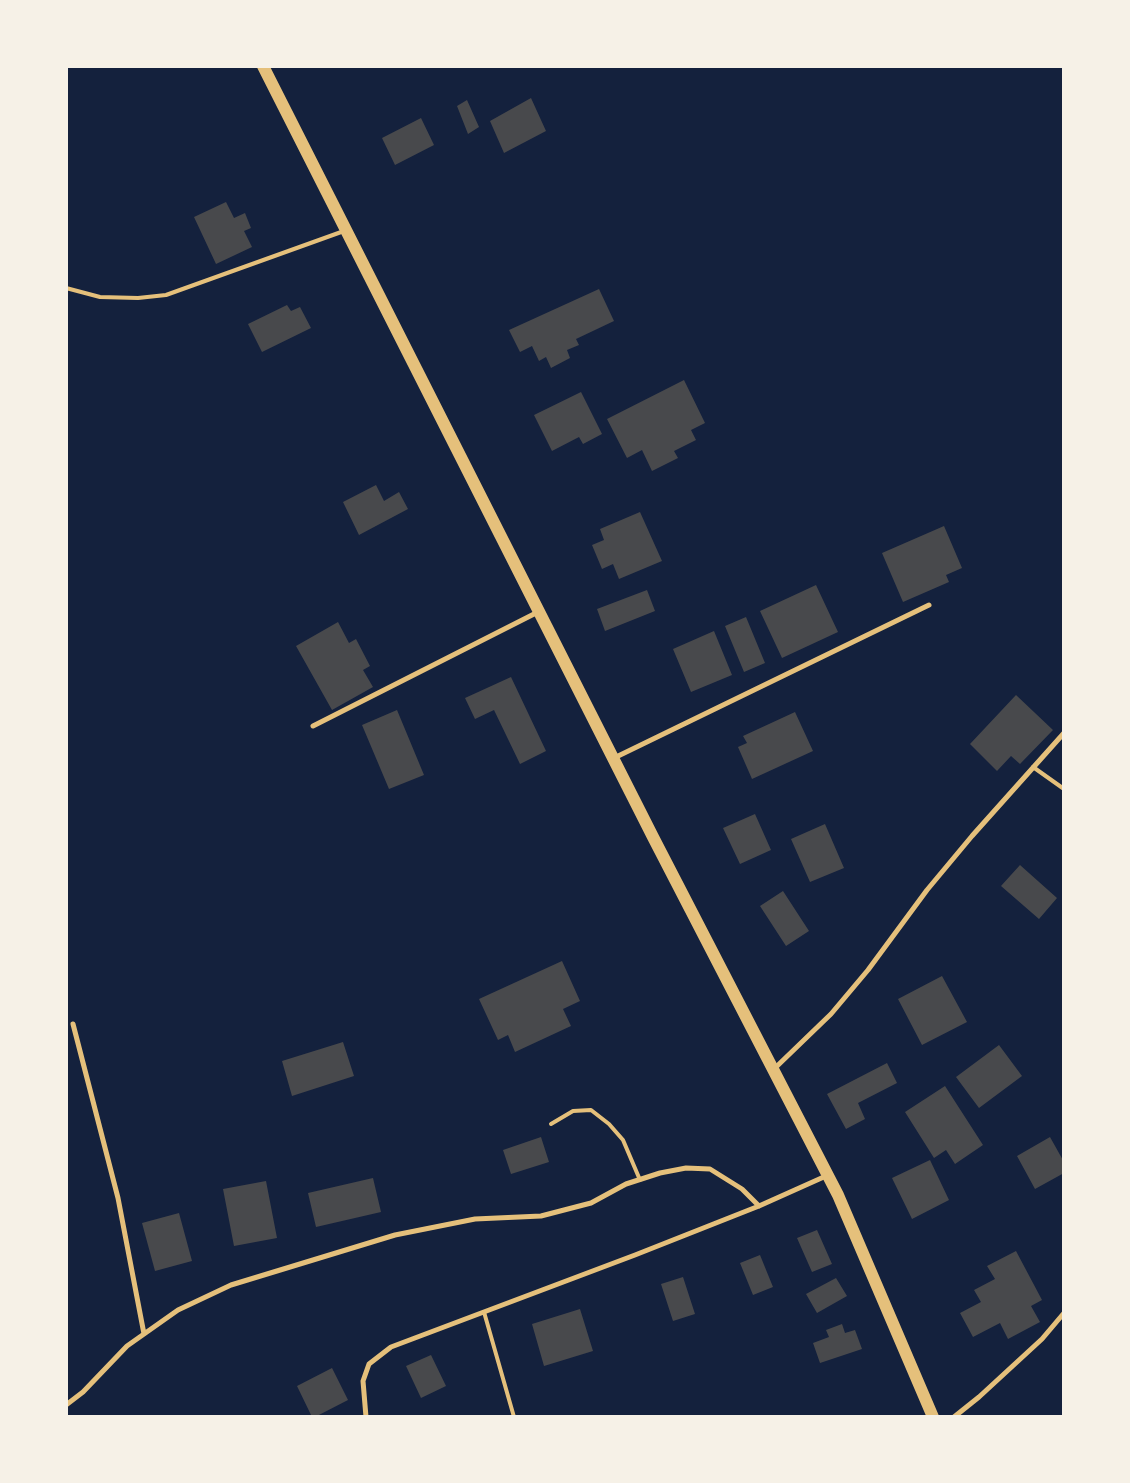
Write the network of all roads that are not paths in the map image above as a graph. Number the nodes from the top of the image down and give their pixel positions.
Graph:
1 (264, 66) edge
2 (347, 230) junction
3 (66, 288) edge
4 (929, 605) dead end
5 (539, 611) junction
6 (313, 726) dead end
7 (1064, 732) edge
8 (614, 758) junction
9 (1033, 767) junction
10 (1064, 789) edge
11 (74, 1024) dead end
12 (774, 1070) junction
13 (550, 1124) dead end
14 (828, 1175) junction
15 (640, 1180) junction
16 (759, 1206) junction
17 (484, 1312) junction
18 (1064, 1313) edge
19 (144, 1334) junction
20 (66, 1405) edge
21 (366, 1417) edge
22 (514, 1417) edge
23 (933, 1417) edge
24 (954, 1417) edge

1 - 2 main road
2 - 3 lane
2 - 5 main road
4 - 8 street
5 - 6 street
5 - 8 main road
7 - 9 street
8 - 12 main road
9 - 10 lane
9 - 12 street
11 - 19 street
12 - 14 main road
13 - 15 lane
14 - 16 street
14 - 23 main road
15 - 16 street
15 - 19 street
16 - 17 street
17 - 21 street
17 - 22 lane
18 - 24 street
19 - 20 street

